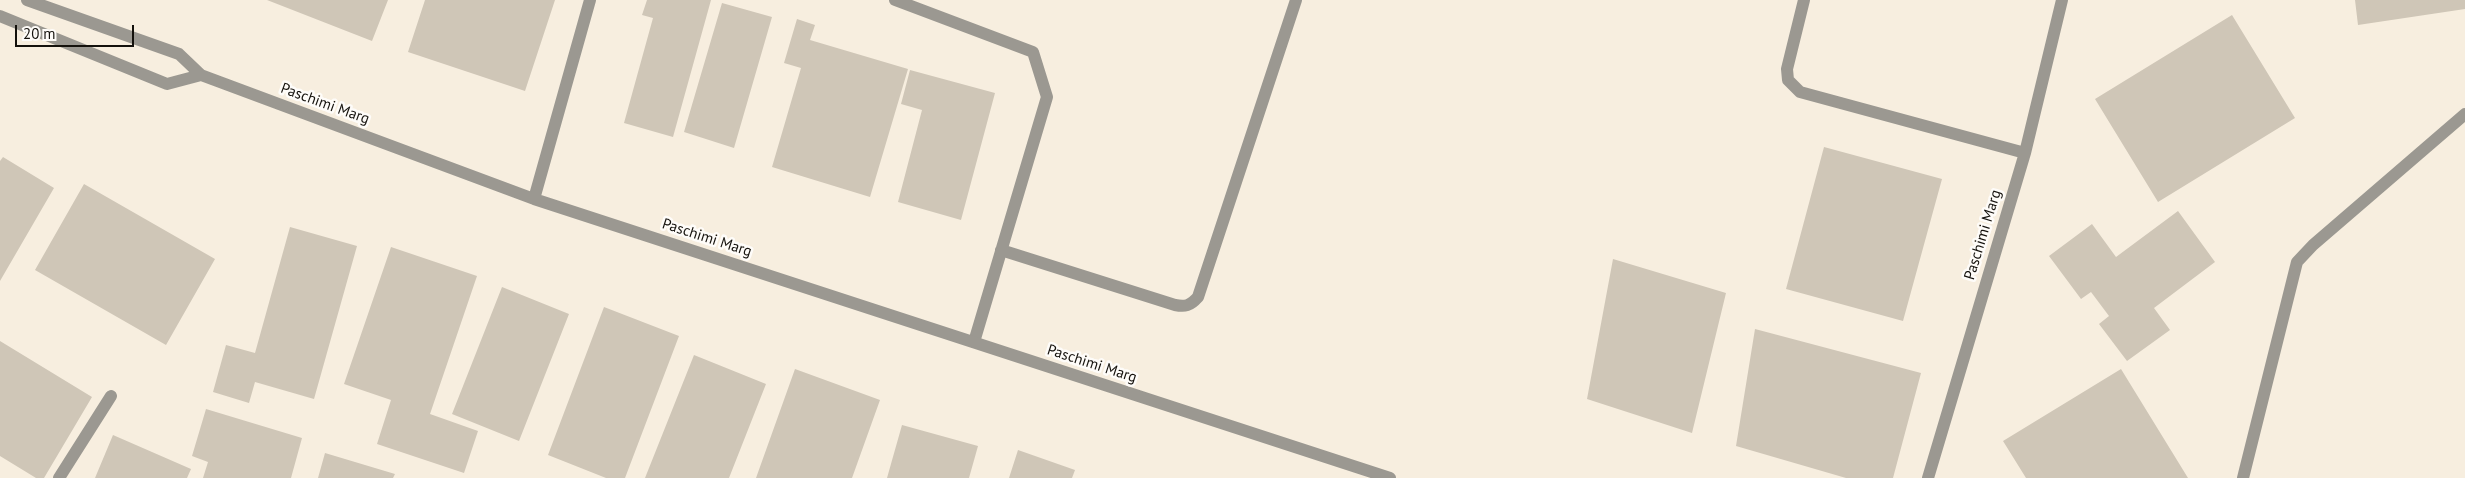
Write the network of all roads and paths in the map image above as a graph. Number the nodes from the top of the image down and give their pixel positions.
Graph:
1 (27, 0) edge
2 (590, 0) edge
3 (895, 0) edge
4 (1296, 0) edge
5 (1804, 0) edge
6 (2062, 0) edge
7 (0, 16) edge
8 (201, 76) junction
9 (2465, 114) edge
10 (2025, 153) junction
11 (534, 199) junction
12 (1001, 250) junction
13 (974, 342) junction
14 (111, 396) dead end
15 (59, 478) edge
16 (1390, 478) edge
17 (1928, 478) edge
18 (2244, 478) edge

1 - 8 street, Paschimi Marg
2 - 11 street
3 - 12 street
4 - 12 street
5 - 10 street
6 - 10 street, Paschimi Marg
7 - 8 street
8 - 11 street, Paschimi Marg
9 - 18 street
10 - 17 street, Paschimi Marg
11 - 13 street, Paschimi Marg
12 - 13 street
13 - 16 street, Paschimi Marg
14 - 15 street

